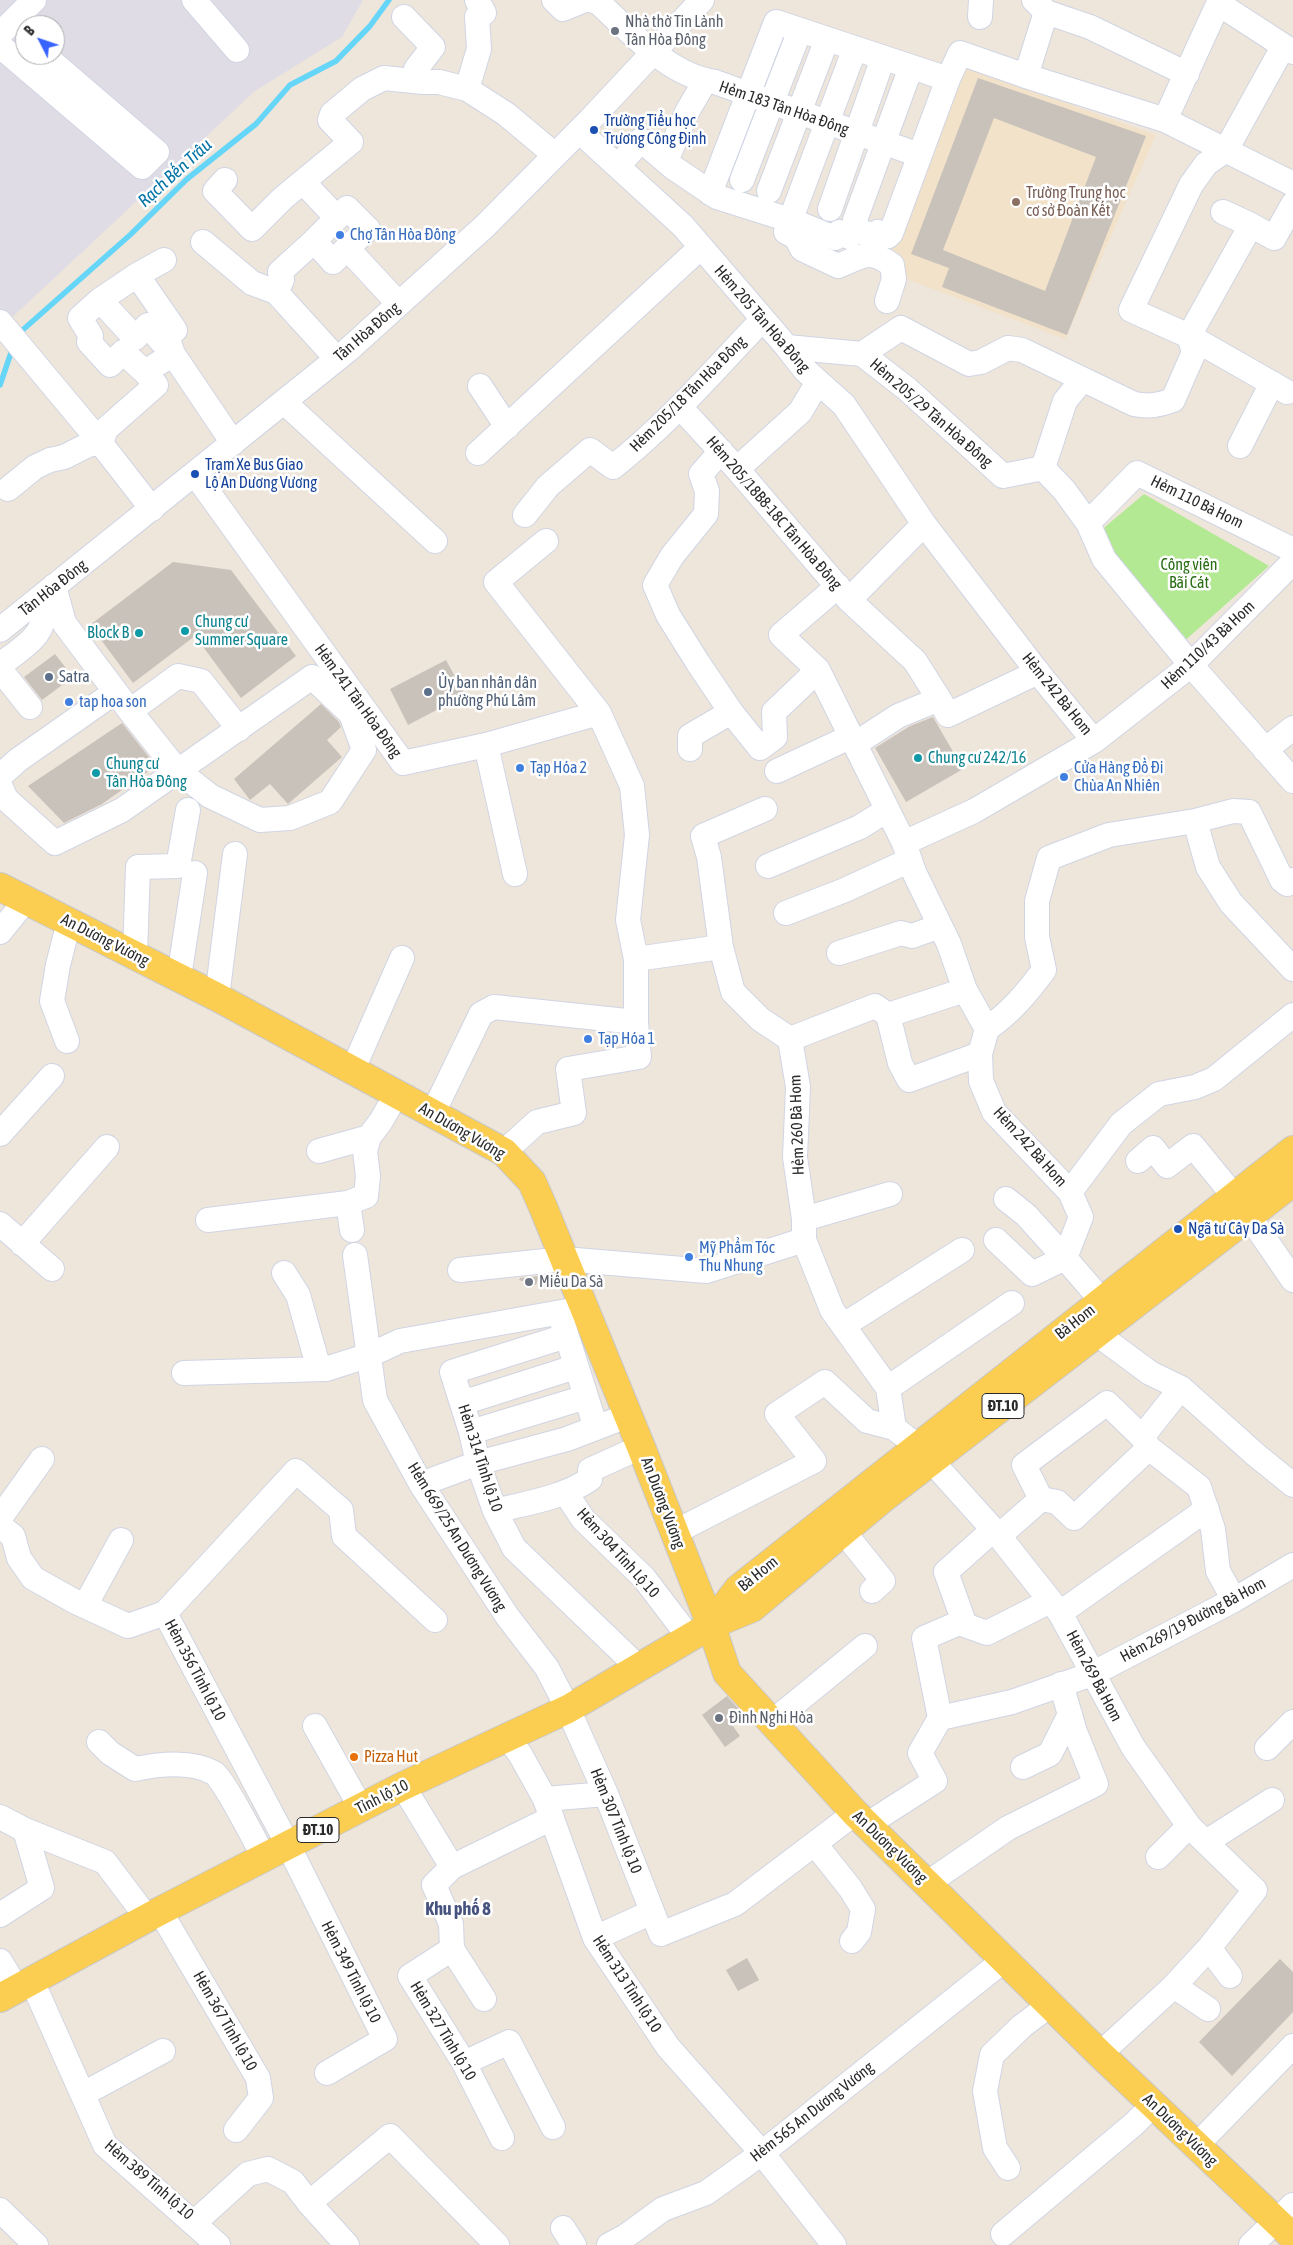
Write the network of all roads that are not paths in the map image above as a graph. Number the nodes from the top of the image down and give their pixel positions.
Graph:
1 (34, 0) edge
2 (194, 0) edge
3 (477, 0) edge
4 (554, 0) edge
5 (585, 0) edge
6 (590, 0) edge
7 (698, 2) edge
8 (1220, 2) edge
9 (1040, 6) edge
10 (404, 16) dead end
11 (800, 30) junction
12 (7, 32) edge
13 (827, 39) junction
14 (855, 48) junction
15 (1288, 49) edge
16 (237, 50) dead end
17 (654, 53) junction
18 (883, 58) junction
19 (44, 65) edge
20 (54, 65) edge
21 (911, 67) junction
22 (1187, 74) junction
23 (1026, 76) junction
24 (948, 79) junction
25 (705, 81) junction
26 (423, 82) junction
27 (467, 90) junction
28 (747, 94) junction
29 (772, 103) junction
30 (799, 112) junction
31 (1166, 120) junction
32 (827, 122) junction
33 (579, 131) junction
34 (857, 133) junction
35 (883, 143) junction
36 (1226, 150) junction
37 (555, 155) junction
38 (919, 155) junction
39 (666, 161) junction
40 (618, 166) junction
41 (225, 180) dead end
42 (742, 180) junction
43 (714, 182) junction
44 (304, 183) junction
45 (1292, 187) edge
46 (770, 191) junction
47 (830, 209) junction
48 (793, 211) junction
49 (1223, 212) dead end
50 (336, 218) junction
51 (854, 224) junction
52 (1251, 225) junction
53 (314, 241) junction
54 (203, 242) dead end
55 (881, 245) junction
56 (701, 247) junction
57 (347, 248) junction
58 (164, 260) dead end
59 (137, 276) junction
60 (276, 292) junction
61 (100, 300) junction
62 (887, 301) dead end
63 (398, 304) junction
64 (762, 320) junction
65 (0, 322) edge
66 (1189, 336) junction
67 (170, 345) junction
68 (787, 347) junction
69 (862, 354) junction
70 (337, 359) junction
71 (145, 372) junction
72 (1082, 380) junction
73 (818, 382) junction
74 (480, 386) dead end
75 (284, 402) junction
76 (680, 407) junction
77 (507, 427) junction
78 (98, 440) junction
79 (233, 443) junction
80 (1240, 446) dead end
81 (720, 451) junction
82 (478, 453) dead end
83 (1043, 468) junction
84 (737, 469) junction
85 (196, 474) junction
86 (8, 489) dead end
87 (152, 509) junction
88 (525, 515) dead end
89 (1088, 523) junction
90 (924, 524) junction
91 (435, 541) dead end
92 (546, 541) dead end
93 (1293, 550) edge
94 (1293, 562) edge
95 (54, 586) junction
96 (844, 593) junction
97 (31, 605) junction
98 (2, 623) edge
99 (0, 665) edge
100 (1191, 665) junction
101 (818, 670) junction
102 (1038, 672) junction
103 (0, 674) edge
104 (115, 692) junction
105 (939, 699) junction
106 (30, 707) dead end
107 (130, 711) junction
108 (731, 712) junction
109 (599, 714) junction
110 (1293, 728) edge
111 (239, 729) junction
112 (853, 740) junction
113 (1094, 741) junction
114 (486, 745) junction
115 (690, 749) dead end
116 (1265, 750) junction
117 (177, 770) junction
118 (777, 771) dead end
119 (0, 776) edge
120 (1293, 781) edge
121 (0, 785) edge
122 (765, 809) dead end
123 (188, 810) dead end
124 (887, 810) junction
125 (1195, 821) junction
126 (907, 852) junction
127 (235, 854) dead end
128 (768, 866) dead end
129 (195, 873) dead end
130 (515, 874) dead end
131 (1293, 880) edge
132 (0, 887) edge
133 (26, 900) junction
134 (786, 913) dead end
135 (69, 922) junction
136 (940, 926) junction
137 (0, 932) edge
138 (721, 947) junction
139 (840, 953) dead end
140 (135, 955) junction
141 (402, 958) dead end
142 (636, 959) junction
143 (1293, 969) edge
144 (179, 978) junction
145 (965, 990) junction
146 (217, 997) junction
147 (888, 1015) junction
148 (1293, 1015) edge
149 (636, 1022) junction
150 (987, 1029) junction
151 (790, 1038) junction
152 (67, 1041) dead end
153 (980, 1054) junction
154 (353, 1068) junction
155 (52, 1076) dead end
156 (396, 1094) junction
157 (433, 1112) junction
158 (0, 1134) edge
159 (369, 1137) junction
160 (107, 1147) dead end
161 (1293, 1150) edge
162 (319, 1151) dead end
163 (504, 1152) junction
164 (1138, 1161) dead end
165 (1293, 1182) edge
166 (1070, 1192) junction
167 (890, 1194) dead end
168 (1006, 1199) dead end
169 (348, 1203) junction
170 (1242, 1206) junction
171 (208, 1220) dead end
172 (0, 1224) edge
173 (804, 1229) junction
174 (352, 1230) dead end
175 (996, 1240) dead end
176 (22, 1244) junction
177 (962, 1250) dead end
178 (355, 1255) dead end
179 (1065, 1258) junction
180 (564, 1259) junction
181 (52, 1269) dead end
182 (460, 1270) dead end
183 (284, 1272) dead end
184 (1293, 1280) edge
185 (1102, 1301) junction
186 (1012, 1303) dead end
187 (572, 1310) junction
188 (844, 1325) junction
189 (1096, 1333) junction
190 (566, 1336) junction
191 (370, 1355) junction
192 (575, 1366) junction
193 (319, 1369) junction
194 (184, 1373) dead end
195 (888, 1388) junction
196 (1181, 1388) junction
197 (586, 1397) junction
198 (462, 1403) junction
199 (627, 1416) junction
200 (596, 1428) junction
201 (894, 1428) junction
202 (471, 1432) junction
203 (1146, 1442) junction
204 (641, 1447) junction
205 (925, 1454) junction
206 (42, 1459) dead end
207 (478, 1463) junction
208 (421, 1484) junction
209 (1293, 1485) edge
210 (565, 1492) junction
211 (1042, 1499) junction
212 (1207, 1509) junction
213 (495, 1511) junction
214 (0, 1518) edge
215 (0, 1526) edge
216 (843, 1531) junction
217 (675, 1532) junction
218 (996, 1533) junction
219 (121, 1540) dead end
220 (1293, 1565) edge
221 (872, 1591) dead end
222 (1234, 1600) junction
223 (85, 1606) junction
224 (1055, 1607) junction
225 (165, 1612) junction
226 (435, 1620) dead end
227 (965, 1625) junction
228 (700, 1631) junction
229 (865, 1646) dead end
230 (639, 1668) junction
231 (1092, 1674) junction
232 (1061, 1684) junction
233 (568, 1709) junction
234 (1070, 1714) junction
235 (940, 1718) junction
236 (772, 1722) junction
237 (1293, 1722) edge
238 (315, 1726) dead end
239 (507, 1737) junction
240 (99, 1742) dead end
241 (1267, 1748) dead end
242 (1023, 1767) dead end
243 (403, 1786) junction
244 (606, 1794) junction
245 (1272, 1800) dead end
246 (361, 1808) junction
247 (548, 1808) junction
248 (0, 1817) edge
249 (861, 1819) junction
250 (1188, 1826) junction
251 (25, 1830) junction
252 (1206, 1842) junction
253 (815, 1844) junction
254 (276, 1852) junction
255 (1158, 1857) dead end
256 (452, 1867) junction
257 (928, 1883) junction
258 (652, 1912) junction
259 (0, 1915) edge
260 (154, 1915) junction
261 (595, 1938) junction
262 (852, 1940) dead end
263 (1209, 1948) junction
264 (452, 1949) junction
265 (1004, 1960) junction
266 (0, 1961) edge
267 (1230, 1976) dead end
268 (1174, 1986) junction
269 (16, 1989) edge
270 (484, 1999) dead end
271 (1050, 2005) junction
272 (1208, 2009) dead end
273 (1293, 2046) edge
274 (163, 2051) dead end
275 (1100, 2054) junction
276 (464, 2063) junction
277 (327, 2073) dead end
278 (83, 2094) junction
279 (1153, 2105) junction
280 (553, 2127) dead end
281 (236, 2130) dead end
282 (502, 2138) dead end
283 (1196, 2146) junction
284 (762, 2153) junction
285 (1008, 2168) dead end
286 (309, 2204) junction
287 (0, 2210) edge
288 (1287, 2221) edge
289 (194, 2223) junction
290 (1003, 2234) dead end
291 (36, 2245) edge
292 (218, 2245) edge
293 (348, 2245) edge
294 (497, 2245) edge
295 (609, 2245) edge
296 (834, 2245) edge
297 (1251, 2245) edge

1 - 12 street
2 - 16 street
3 - 27 street
4 - 5 street
6 - 17 street, Hẻm 183 Tân Hòa Đông
7 - 17 street, Tân Hòa Đông
8 - 15 street
8 - 22 street
9 - 22 street
9 - 23 street
10 - 26 street
11 - 13 street
11 - 28 street
11 - 29 street
13 - 14 street
13 - 30 street
14 - 18 street
14 - 32 street
15 - 36 street
17 - 25 street, Hẻm 183 Tân Hòa Đông
17 - 33 street, Tân Hòa Đông
18 - 21 street
18 - 34 street
19 - 20 street
21 - 24 street
21 - 35 street
22 - 31 street
23 - 24 street
23 - 31 street
24 - 38 street
25 - 28 street, Hẻm 183 Tân Hòa Đông
25 - 39 street
26 - 27 street
26 - 44 street
27 - 37 street
28 - 29 street, Hẻm 183 Tân Hòa Đông
28 - 43 street
29 - 30 street, Hẻm 183 Tân Hòa Đông
29 - 42 street
30 - 32 street, Hẻm 183 Tân Hòa Đông
30 - 46 street
31 - 36 street
32 - 34 street, Hẻm 183 Tân Hòa Đông
32 - 48 street
33 - 37 street, Tân Hòa Đông
33 - 40 street, Hẻm 205 Tân Hòa Đông
34 - 35 street, Hẻm 183 Tân Hòa Đông
34 - 47 street
35 - 38 street, Hẻm 183 Tân Hòa Đông
35 - 51 street
36 - 45 street
36 - 66 street
37 - 63 street, Tân Hòa Đông
38 - 55 street
39 - 40 street
39 - 43 street
40 - 56 street, Hẻm 205 Tân Hòa Đông
41 - 44 street
42 - 43 street
42 - 46 street
43 - 48 street
44 - 50 street
45 - 52 street
46 - 48 street
47 - 48 street
47 - 51 street
48 - 51 street
48 - 55 street
49 - 52 street
50 - 53 street
50 - 57 street
51 - 55 street
52 - 66 street
53 - 57 street
53 - 60 street
54 - 60 street
55 - 62 street
56 - 64 street, Hẻm 205 Tân Hòa Đông
56 - 77 street
57 - 63 street
58 - 59 street
59 - 61 street
59 - 67 street
60 - 70 street
61 - 67 street
61 - 71 street
63 - 70 street, Tân Hòa Đông
64 - 68 street, Hẻm 205 Tân Hòa Đông
64 - 76 street, Hẻm 205/18 Tân Hòa Đông
65 - 78 street
66 - 72 street
66 - 80 street
67 - 71 street
67 - 79 street
68 - 69 street, Hẻm 205/29 Tân Hòa Đông
68 - 73 street, Hẻm 205 Tân Hòa Đông
69 - 72 street
69 - 83 street, Hẻm 205/29 Tân Hòa Đông
70 - 75 street, Tân Hòa Đông
71 - 78 street
72 - 83 street
73 - 84 street
73 - 90 street, Hẻm 205 Tân Hòa Đông
74 - 77 street
75 - 79 street, Tân Hòa Đông
75 - 91 street
76 - 81 street, Hẻm 205/18B8-18C Tân Hòa Đông
76 - 88 street, Hẻm 205/18 Tân Hòa Đông
77 - 82 street
78 - 86 street
78 - 87 street
79 - 85 street, Tân Hòa Đông
81 - 84 street, Hẻm 205/18B8-18C Tân Hòa Đông
81 - 108 street
83 - 89 street
84 - 96 street, Hẻm 205/18B8-18C Tân Hòa Đông
85 - 87 street, Tân Hòa Đông
85 - 114 street, Hẻm 241 Tân Hòa Đông
87 - 95 street, Tân Hòa Đông
89 - 93 street, Hẻm 110 Bà Hom
89 - 100 street
90 - 96 street
90 - 102 street, Hẻm 242 Bà Hom
92 - 109 street
94 - 100 street, Hẻm 110/43 Bà Hom
95 - 97 street, Tân Hòa Đông
95 - 104 street
96 - 101 street
96 - 105 street, Hẻm 205/18B8-18C Tân Hòa Đông
97 - 98 street, Tân Hòa Đông
97 - 99 street
100 - 113 street, Hẻm 110/43 Bà Hom
100 - 116 street
101 - 108 street
101 - 112 street
102 - 105 street
102 - 113 street, Hẻm 242 Bà Hom
103 - 106 street
104 - 107 street
104 - 119 street
105 - 112 street
107 - 111 street
107 - 117 street
108 - 115 street
109 - 114 street, Hẻm 241 Tân Hòa Đông
109 - 142 street
110 - 116 street
111 - 117 street
111 - 117 street
112 - 118 street
112 - 124 street
113 - 126 street, Hẻm 242 Bà Hom
114 - 130 street
116 - 120 street
117 - 121 street
122 - 138 street
123 - 140 street
124 - 126 street
124 - 128 street
125 - 131 street
125 - 143 street
125 - 150 street
126 - 134 street, Hẻm 242 Bà Hom
126 - 136 street
127 - 146 street
129 - 144 street
132 - 133 main road, An Dương Vương
133 - 135 main road, An Dương Vương
133 - 137 street
135 - 140 main road, An Dương Vương
135 - 152 street
136 - 139 street
136 - 145 street
138 - 142 street
138 - 151 street
140 - 144 main road, An Dương Vương
141 - 154 street
142 - 149 street
144 - 146 main road, An Dương Vương
145 - 147 street
145 - 150 street
146 - 154 main road, An Dương Vương
147 - 151 street
147 - 153 street
148 - 166 street
149 - 157 street
149 - 163 street
150 - 153 street, Hẻm 242 Bà Hom
151 - 173 street, Hẻm 260 Bà Hom
153 - 166 street, Hẻm 242 Bà Hom
154 - 156 main road, An Dương Vương
155 - 158 street
156 - 157 main road, An Dương Vương
156 - 159 street
157 - 163 main road, An Dương Vương
159 - 162 street
159 - 169 street
160 - 176 street
161 - 170 main road, Bà Hom / ĐT.10
163 - 180 main road, An Dương Vương
164 - 170 street
165 - 170 main road, Bà Hom / ĐT.10
166 - 179 street, Hẻm 242 Bà Hom
167 - 173 street
168 - 179 street
169 - 171 street
169 - 174 street
170 - 184 street
170 - 185 main road, Bà Hom / ĐT.10
170 - 189 main road, Bà Hom / ĐT.10
172 - 176 street
173 - 180 street
173 - 188 street, Hẻm 260 Bà Hom
175 - 179 street
176 - 181 street
177 - 188 street
178 - 191 street, Hẻm 669/25 An Dương Vương
179 - 185 street
180 - 182 street
180 - 187 main road, An Dương Vương
183 - 193 street
185 - 205 main road, Bà Hom / ĐT.10
186 - 195 street
187 - 190 street
187 - 191 street
187 - 199 main road, An Dương Vương
188 - 195 street, Hẻm 260 Bà Hom
189 - 196 street
189 - 205 main road, Bà Hom / ĐT.10
190 - 192 street
190 - 198 street, Hẻm 314 Tỉnh lộ 10
191 - 193 street
191 - 208 street, Hẻm 669/25 An Dương Vương
192 - 197 street
192 - 198 street
193 - 194 street
195 - 201 street, Hẻm 260 Bà Hom
196 - 203 street
196 - 209 street
197 - 200 street
197 - 202 street
198 - 202 street, Hẻm 314 Tỉnh lộ 10
199 - 200 street
199 - 204 main road, An Dương Vương
200 - 207 street
201 - 205 street
201 - 217 street
202 - 207 street, Hẻm 314 Tỉnh lộ 10
203 - 211 street
203 - 211 street
203 - 212 street
204 - 210 street
204 - 217 main road, An Dương Vương
205 - 216 main road, Bà Hom / ĐT.10
205 - 218 street, Hẻm 269 Bà Hom
205 - 228 main road, Bà Hom / ĐT.10
206 - 214 street
207 - 208 street
207 - 213 street, Hẻm 314 Tỉnh lộ 10
208 - 233 street, Hẻm 669/25 An Dương Vương
210 - 213 street
210 - 228 street, Hẻm 304 Tỉnh Lộ 10
211 - 218 street
212 - 222 street
212 - 224 street
213 - 230 street, Hẻm 314 Tỉnh lộ 10
215 - 223 street
216 - 221 street
216 - 228 main road, Bà Hom / ĐT.10
217 - 228 main road, An Dương Vương
218 - 224 street, Hẻm 269 Bà Hom
218 - 227 street
219 - 223 street
220 - 222 street, Hẻm 269/19 Đường Bà Hom
222 - 231 street, Hẻm 269/19 Đường Bà Hom
223 - 225 street
224 - 227 street
224 - 231 street, Hẻm 269 Bà Hom
225 - 226 street, Hẻm 356 Tỉnh lộ 10
225 - 254 street, Hẻm 356 Tỉnh lộ 10
227 - 235 street
228 - 230 main road, Tỉnh lộ 10 / ĐT.10
228 - 236 main road, An Dương Vương
229 - 236 street
230 - 233 main road, Tỉnh lộ 10 / ĐT.10
231 - 232 street, Hẻm 269/19 Đường Bà Hom
231 - 250 street, Hẻm 269 Bà Hom
232 - 234 street
232 - 235 street, Hẻm 269/19 Đường Bà Hom
233 - 239 main road, Tỉnh lộ 10 / ĐT.10
233 - 244 street, Hẻm 307 Tỉnh lộ 10
234 - 242 street
234 - 257 street
235 - 249 street
236 - 249 main road, An Dương Vương
237 - 241 street
238 - 246 street
239 - 243 main road, Tỉnh lộ 10 / ĐT.10
239 - 247 street, Hẻm 313 Tỉnh lộ 10
240 - 254 street
243 - 246 main road, Tỉnh lộ 10 / ĐT.10
243 - 256 street
244 - 247 street
244 - 258 street, Hẻm 307 Tỉnh lộ 10
245 - 252 street
246 - 254 main road, Tỉnh lộ 10 / ĐT.10
247 - 256 street
247 - 261 street, Hẻm 313 Tỉnh lộ 10
248 - 251 street, Hẻm 367 Tỉnh lộ 10
249 - 253 street
249 - 257 main road, An Dương Vương
250 - 252 street, Hẻm 269 Bà Hom
250 - 255 street
251 - 259 street
251 - 260 street, Hẻm 367 Tỉnh lộ 10
252 - 263 street, Hẻm 269 Bà Hom
253 - 258 street, Hẻm 307 Tỉnh lộ 10
253 - 262 street
254 - 260 main road, Tỉnh lộ 10 / ĐT.10
254 - 277 street, Hẻm 349 Tỉnh lộ 10
256 - 264 street
257 - 265 main road, An Dương Vương
258 - 261 street
260 - 269 main road, Tỉnh lộ 10 / ĐT.10
260 - 281 street, Hẻm 367 Tỉnh lộ 10
261 - 284 street, Hẻm 313 Tỉnh lộ 10
263 - 267 street
263 - 268 street
264 - 270 street
264 - 276 street, Hẻm 327 Tỉnh lộ 10
265 - 271 main road, An Dương Vương
265 - 284 street, Hẻm 565 An Dương Vương
266 - 269 street, Hẻm 389 Tỉnh lộ 10
268 - 272 street
268 - 275 street
269 - 278 street, Hẻm 389 Tỉnh lộ 10
271 - 275 main road, An Dương Vương
271 - 285 street
273 - 283 street
274 - 278 street
275 - 279 main road, An Dương Vương
276 - 280 street
276 - 282 street, Hẻm 327 Tỉnh lộ 10
278 - 289 street, Hẻm 389 Tỉnh lộ 10
279 - 283 main road, An Dương Vương
279 - 290 street
283 - 288 main road, An Dương Vương
284 - 295 street, Hẻm 565 An Dương Vương
284 - 296 street, Hẻm 313 Tỉnh lộ 10
286 - 289 street, Hẻm 389 Tỉnh lộ 10
286 - 293 street, Hẻm 389 Tỉnh lộ 10
286 - 294 street
287 - 291 street
288 - 297 street
289 - 292 street

